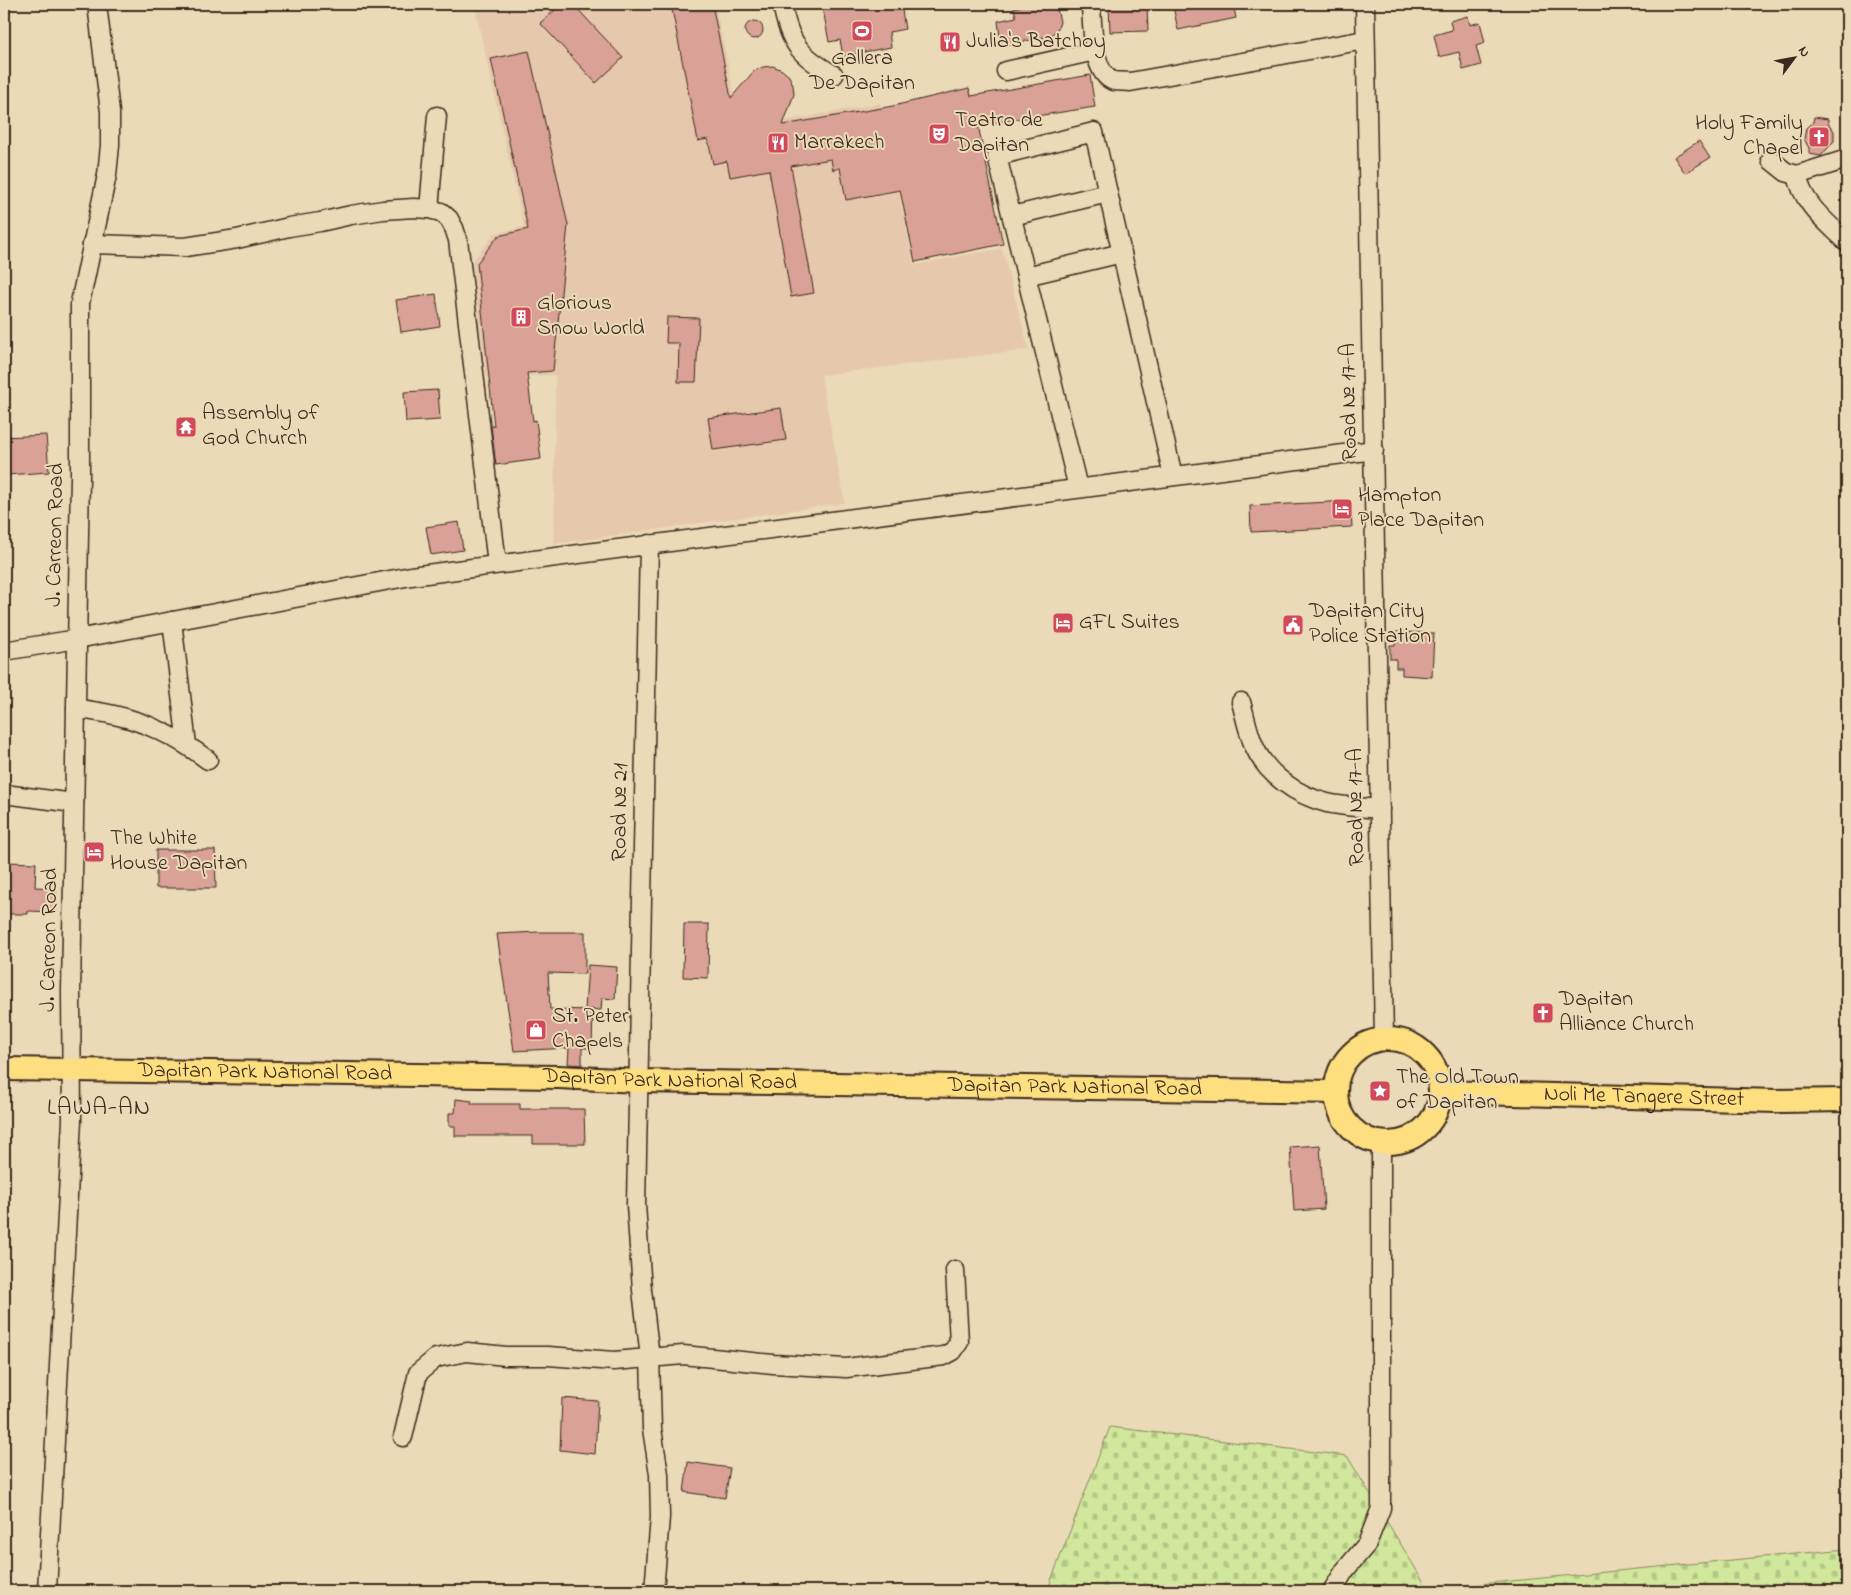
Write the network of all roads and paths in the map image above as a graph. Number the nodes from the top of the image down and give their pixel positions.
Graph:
1 (97, 4) edge
2 (782, 4) edge
3 (1090, 4) edge
4 (1365, 4) edge
5 (1365, 40) junction
6 (1095, 51) junction
7 (1006, 71) dead end
8 (834, 75) dead end
9 (437, 116) dead end
10 (1771, 160) dead end
11 (1847, 160) edge
12 (1797, 175) junction
13 (1108, 193) junction
14 (429, 209) junction
15 (1012, 216) junction
16 (1847, 242) edge
17 (92, 244) junction
18 (1122, 253) junction
19 (1026, 276) junction
20 (1374, 450) junction
21 (1173, 476) junction
22 (1078, 488) junction
23 (649, 544) junction
24 (497, 564) junction
25 (172, 621) junction
26 (77, 639) junction
27 (4, 651) edge
28 (1241, 702) dead end
29 (76, 708) junction
30 (187, 745) junction
31 (208, 760) dead end
32 (4, 794) edge
33 (74, 803) junction
34 (1380, 809) junction
35 (1384, 1039) junction
36 (4, 1069) edge
37 (71, 1070) junction
38 (638, 1081) junction
39 (1336, 1092) junction
40 (1440, 1092) junction
41 (1847, 1100) edge
42 (1382, 1143) junction
43 (955, 1270) dead end
44 (650, 1357) junction
45 (402, 1437) dead end
46 (47, 1591) edge
47 (654, 1591) edge
48 (1332, 1591) edge

1 - 17 street, J. Carreon Road
2 - 8 street
3 - 6 street
4 - 5 street, Road № 17-A
5 - 6 street
5 - 20 street, Road № 17-A
6 - 7 street
9 - 14 street
10 - 12 street
11 - 12 street
12 - 16 street
13 - 15 street
13 - 15 street
13 - 18 street
14 - 17 street
14 - 24 street
15 - 19 street
17 - 26 street, J. Carreon Road
18 - 19 street
18 - 21 street
19 - 22 street
20 - 21 street
20 - 34 street, Road № 17-A
21 - 22 street
22 - 23 street
23 - 24 street
23 - 38 street, Road № 21
24 - 25 street
25 - 26 street
25 - 30 street
26 - 27 street
26 - 29 street, J. Carreon Road
28 - 34 street
29 - 30 street
29 - 33 street, J. Carreon Road
30 - 31 street
32 - 33 street
33 - 37 street, J. Carreon Road
34 - 35 street, Road № 17-A
35 - 39 main road
35 - 40 main road
36 - 37 main road, Dapitan Park National Road
37 - 38 main road, Dapitan Park National Road
37 - 46 street, J. Carreon Road
38 - 39 main road, Dapitan Park National Road
38 - 44 street, Road № 21
39 - 42 main road
40 - 41 main road, Noli Me Tangere Street
40 - 42 main road
42 - 48 street
43 - 44 street
44 - 45 street
44 - 47 street, Road № 21

